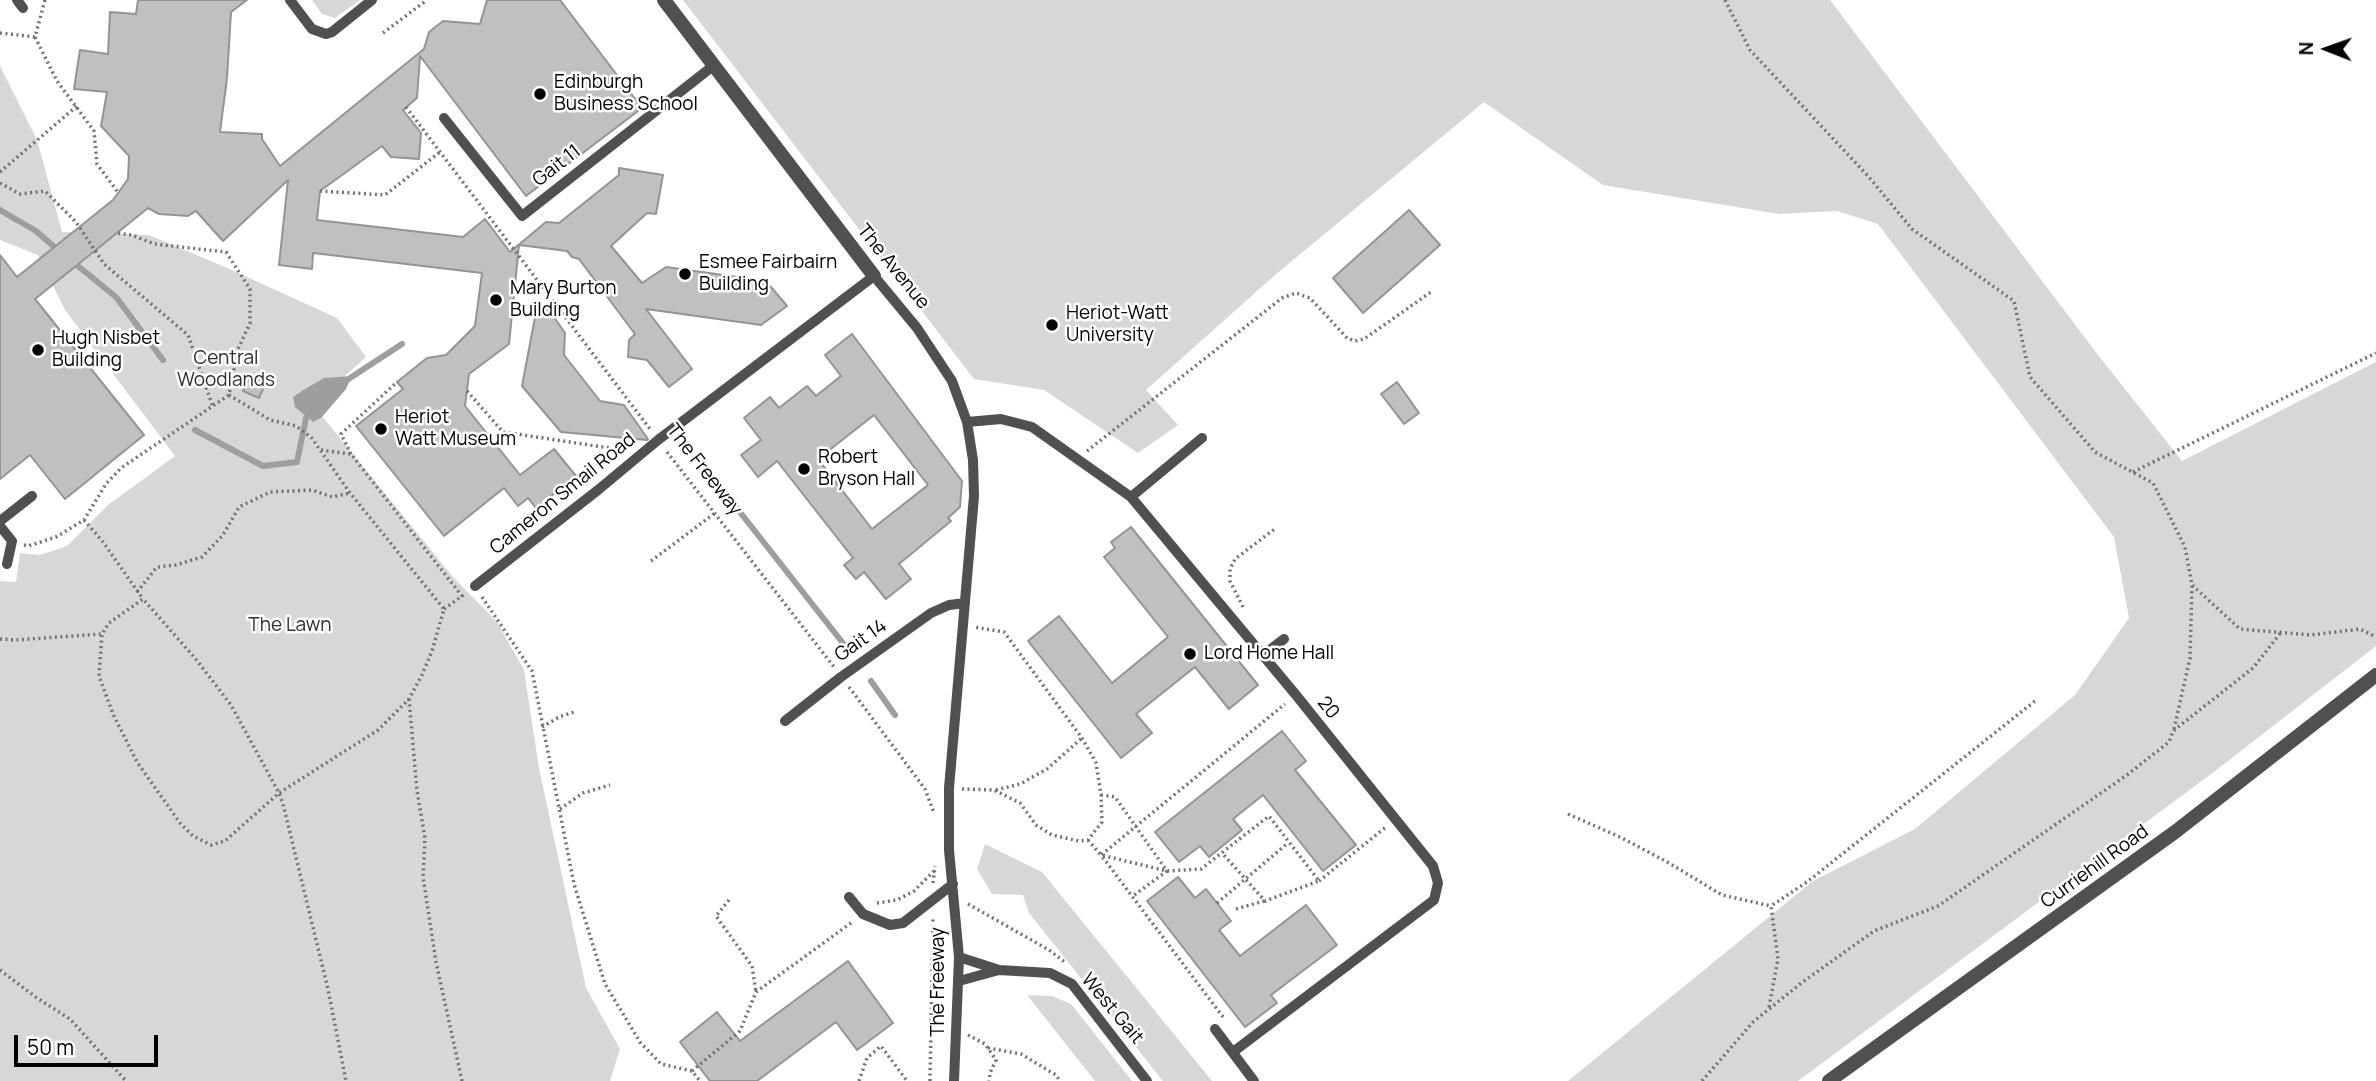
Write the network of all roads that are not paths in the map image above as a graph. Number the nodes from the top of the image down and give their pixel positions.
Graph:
1 (290, 0) edge
2 (373, 0) edge
3 (664, 0) edge
4 (713, 66) junction
5 (444, 118) dead end
6 (874, 276) junction
7 (967, 422) junction
8 (1202, 438) dead end
9 (32, 496) dead end
10 (1131, 497) junction
11 (0, 521) edge
12 (0, 526) edge
13 (7, 564) dead end
14 (475, 586) road end
15 (965, 603) junction
16 (1284, 639) dead end
17 (1262, 656) junction
18 (2376, 675) edge
19 (785, 721) dead end
20 (953, 884) junction
21 (849, 897) dead end
22 (959, 957) junction
23 (999, 970) junction
24 (959, 981) junction
25 (1215, 1028) dead end
26 (1233, 1052) junction
27 (954, 1081) edge
28 (1147, 1081) edge
29 (1254, 1081) edge
30 (1829, 1081) edge

1 - 2 lane
3 - 4 street, The Avenue
4 - 5 lane, Gait 11
4 - 6 street, The Avenue
6 - 7 lane, The Avenue
6 - 14 lane, Cameron Smail Road
7 - 10 lane, 20
7 - 15 lane, The Avenue
8 - 10 lane
9 - 11 lane
10 - 17 lane, 20
12 - 13 lane
15 - 19 lane, Gait 14
15 - 20 lane
16 - 17 lane
17 - 26 lane, 20
18 - 30 street, Curriehill Road
20 - 21 lane
20 - 22 lane, The Freeway
22 - 23 lane, West Gait
22 - 24 lane, The Freeway
23 - 24 lane, West Gait
23 - 28 lane, West Gait
24 - 27 lane, The Freeway
25 - 26 lane
26 - 29 lane

